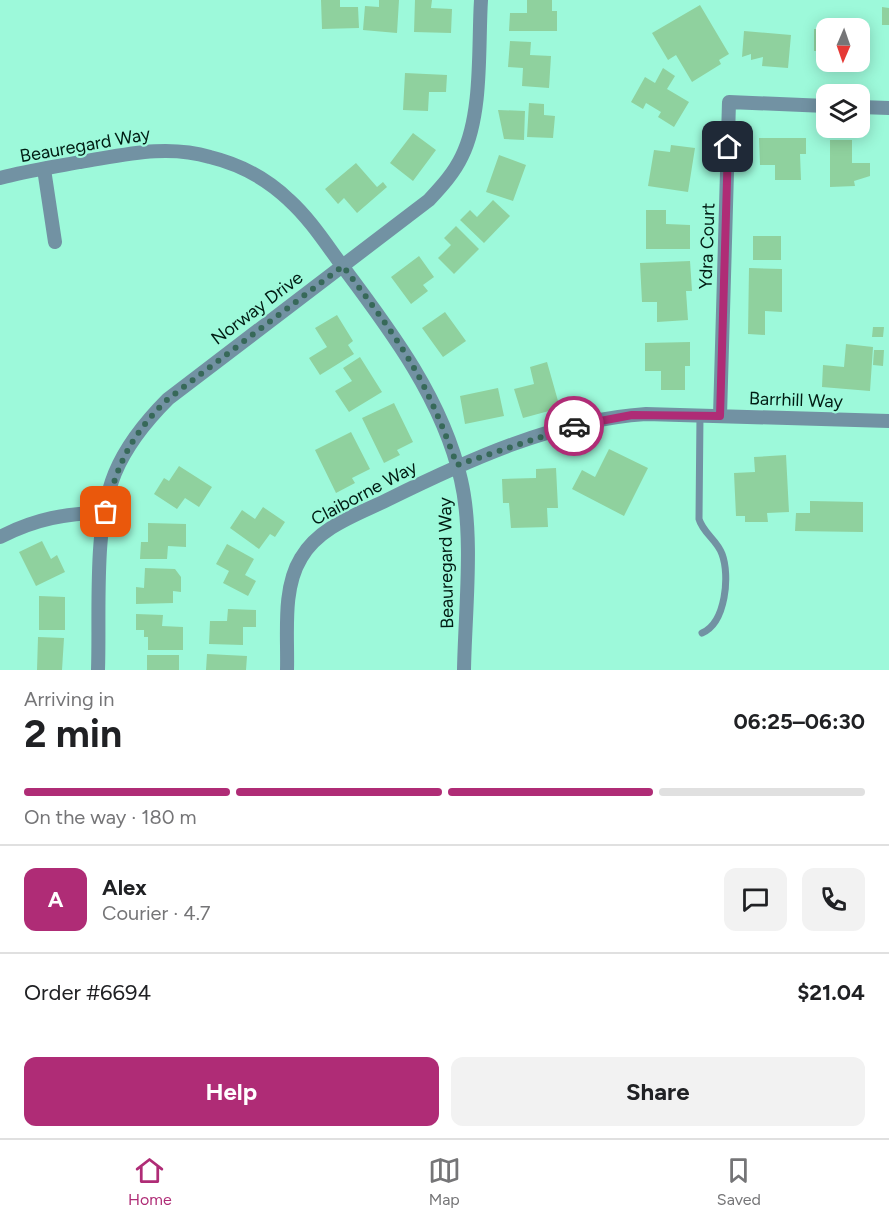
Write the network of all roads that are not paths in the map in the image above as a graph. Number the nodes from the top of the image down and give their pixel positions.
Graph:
1 (481, 0) edge
2 (816, 106) edge
3 (870, 107) edge
4 (889, 108) edge
5 (44, 169) junction
6 (0, 178) edge
7 (55, 242) dead end
8 (343, 266) junction
9 (700, 415) junction
10 (720, 416) junction
11 (889, 421) edge
12 (457, 465) junction
13 (106, 512) junction
14 (0, 537) edge
15 (702, 633) dead end
16 (98, 670) edge
17 (287, 670) edge
18 (464, 670) edge

1 - 8 street, Norway Drive
2 - 10 street, Ydra Court
3 - 4 street
5 - 6 street, Beauregard Way
5 - 7 street
5 - 8 street, Beauregard Way
8 - 12 street, Beauregard Way
8 - 13 street, Norway Drive
9 - 10 street, Barrhill Way
9 - 12 street, Barrhill Way
9 - 15 lane
10 - 11 street, Barrhill Way
12 - 17 street, Claiborne Way
12 - 18 street, Beauregard Way
13 - 14 street
13 - 16 street, Norway Drive

